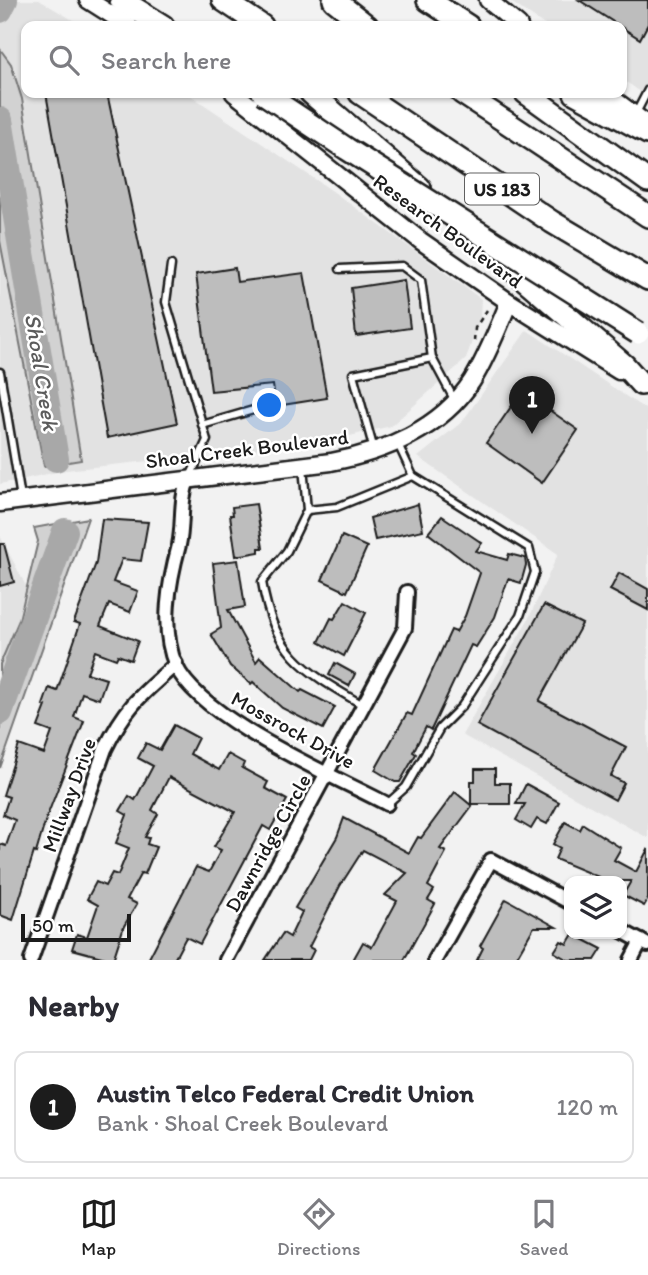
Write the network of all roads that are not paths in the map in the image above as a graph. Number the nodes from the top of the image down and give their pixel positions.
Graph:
1 (88, 0) edge
2 (121, 0) edge
3 (209, 0) edge
4 (223, 0) edge
5 (334, 0) edge
6 (416, 0) edge
7 (428, 0) edge
8 (488, 0) edge
9 (122, 21) edge
10 (155, 21) edge
11 (231, 21) edge
12 (254, 21) edge
13 (361, 21) edge
14 (438, 21) edge
15 (460, 21) edge
16 (513, 21) edge
17 (648, 90) edge
18 (240, 98) edge
19 (270, 98) edge
20 (317, 98) edge
21 (367, 98) edge
22 (469, 98) edge
23 (535, 98) edge
24 (536, 98) edge
25 (584, 98) edge
26 (612, 98) edge
27 (642, 119) edge
28 (648, 133) edge
29 (648, 166) edge
30 (648, 181) edge
31 (648, 216) edge
32 (171, 265) dead end
33 (340, 269) dead end
34 (648, 279) edge
35 (509, 302) junction
36 (643, 336) edge
37 (432, 358) junction
38 (0, 372) edge
39 (645, 387) edge
40 (455, 401) junction
41 (267, 406) dead end
42 (202, 425) junction
43 (397, 442) junction
44 (374, 452) junction
45 (303, 465) junction
46 (413, 476) junction
47 (189, 478) junction
48 (21, 498) junction
49 (0, 503) edge
50 (307, 510) junction
51 (407, 592) dead end
52 (176, 664) junction
53 (364, 705) junction
54 (328, 773) junction
55 (387, 804) joint
56 (564, 899) edge
57 (627, 934) edge
58 (645, 943) edge
59 (31, 960) edge
60 (226, 960) edge
61 (435, 960) edge
62 (631, 960) edge

1 - 9 main road
2 - 10 highway
3 - 11 highway
4 - 12 highway
5 - 13 highway
6 - 14 highway
7 - 15 highway
8 - 16 main road
17 - 27 lane
18 - 35 main road, Research Boulevard
19 - 36 highway, bridge
20 - 39 highway
21 - 34 highway, US 183
22 - 31 highway, US 183
23 - 30 highway
24 - 29 highway
25 - 28 highway
26 - 27 main road
32 - 42 lane
33 - 37 lane
35 - 39 main road, Research Boulevard
35 - 40 main road, Shoal Creek Boulevard
37 - 40 lane
37 - 44 lane
38 - 48 lane
40 - 43 main road, Shoal Creek Boulevard
41 - 42 lane
42 - 47 lane
43 - 44 main road, Shoal Creek Boulevard
43 - 46 lane
44 - 45 main road, Shoal Creek Boulevard
45 - 47 main road, Shoal Creek Boulevard
45 - 50 lane
46 - 50 lane
46 - 55 lane
47 - 48 main road, Shoal Creek Boulevard
47 - 52 street, Mossrock Drive
48 - 49 main road, Shoal Creek Boulevard
50 - 53 lane
51 - 53 street, Dawnridge Circle
52 - 54 street, Mossrock Drive
52 - 59 street, Millway Drive
53 - 54 street, Dawnridge Circle
54 - 55 street, Mossrock Drive
54 - 60 street, Dawnridge Circle
56 - 61 street
57 - 58 street
58 - 62 street

